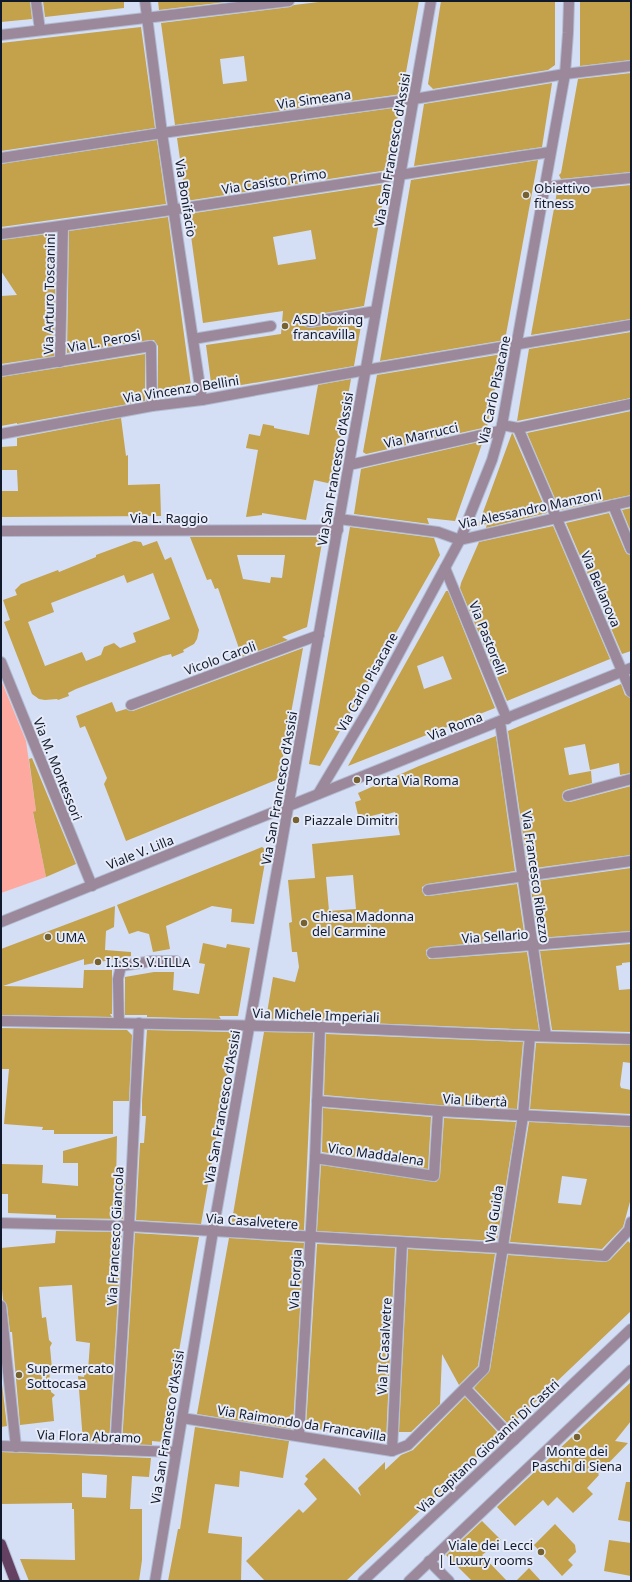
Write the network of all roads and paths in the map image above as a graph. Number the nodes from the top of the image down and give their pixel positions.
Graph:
1 (36, 1) edge
2 (146, 1) edge
3 (289, 1) edge
4 (431, 1) edge
5 (569, 1) edge
6 (147, 17) junction
7 (40, 30) junction
8 (1, 35) edge
9 (631, 66) edge
10 (565, 74) junction
11 (414, 99) junction
12 (162, 133) junction
13 (550, 152) junction
14 (1, 158) edge
15 (401, 174) junction
16 (631, 178) edge
17 (544, 187) junction
18 (175, 210) junction
19 (63, 226) junction
20 (1, 234) edge
21 (376, 311) junction
22 (309, 322) dead end
23 (631, 325) edge
24 (271, 326) dead end
25 (193, 339) junction
26 (517, 344) junction
27 (60, 362) junction
28 (366, 370) junction
29 (1, 372) edge
30 (202, 400) junction
31 (631, 404) edge
32 (152, 406) junction
33 (501, 428) junction
34 (518, 428) junction
35 (1, 434) edge
36 (349, 465) junction
37 (631, 502) edge
38 (613, 505) junction
39 (556, 517) junction
40 (340, 519) junction
41 (338, 530) junction
42 (1, 531) edge
43 (460, 540) junction
44 (631, 550) edge
45 (445, 568) junction
46 (319, 635) junction
47 (1, 662) edge
48 (627, 670) edge
49 (631, 692) edge
50 (131, 705) dead end
51 (504, 720) junction
52 (631, 779) edge
53 (318, 794) junction
54 (568, 796) dead end
55 (289, 807) junction
56 (631, 862) edge
57 (522, 877) junction
58 (92, 886) junction
59 (428, 890) dead end
60 (1, 922) edge
61 (631, 937) edge
62 (533, 946) junction
63 (432, 953) dead end
64 (176, 960) dead end
65 (1, 1021) edge
66 (119, 1023) junction
67 (139, 1023) junction
68 (250, 1026) junction
69 (320, 1027) junction
70 (530, 1036) junction
71 (546, 1036) junction
72 (631, 1038) edge
73 (317, 1101) junction
74 (438, 1111) junction
75 (523, 1116) junction
76 (631, 1121) edge
77 (315, 1158) junction
78 (631, 1222) edge
79 (1, 1223) edge
80 (129, 1226) junction
81 (213, 1231) junction
82 (311, 1237) junction
83 (402, 1243) junction
84 (502, 1248) junction
85 (1, 1306) edge
86 (631, 1329) edge
87 (631, 1370) edge
88 (465, 1388) junction
89 (182, 1418) junction
90 (299, 1436) junction
91 (514, 1440) junction
92 (1, 1446) edge
93 (16, 1446) junction
94 (115, 1450) junction
95 (392, 1450) junction
96 (176, 1452) junction
97 (1, 1544) edge
98 (429, 1561) junction
99 (15, 1581) edge
100 (155, 1581) edge
101 (363, 1581) edge
102 (409, 1581) edge
103 (449, 1581) edge

1 - 7 street
2 - 6 street, Via Bonifacio
3 - 6 street
4 - 11 street, Via San Francesco d'Assisi
5 - 10 street, Via Carlo Pisacane
6 - 7 street
6 - 12 street, Via Bonifacio
7 - 8 street
9 - 10 street, Via Simeana
10 - 11 street, Via Simeana
10 - 13 street, Via Carlo Pisacane
11 - 12 street, Via Simeana
11 - 15 street, Via San Francesco d'Assisi
12 - 14 street, Via Simeana
12 - 18 street, Via Bonifacio
13 - 15 street, Via Casisto Primo
13 - 17 street, Via Carlo Pisacane
15 - 18 street, Via Casisto Primo
15 - 21 street, Via San Francesco d'Assisi
16 - 17 street
17 - 26 street, Via Carlo Pisacane
18 - 19 street, Via Casisto Primo
18 - 25 street, Via Bonifacio
19 - 20 street, Via Casisto Primo
19 - 27 street, Via Arturo Toscanini
21 - 22 street
21 - 28 street, Via San Francesco d'Assisi
23 - 26 street, Via Vincenzo Bellini
24 - 25 street
25 - 30 street, Via Bonifacio
26 - 28 street, Via Vincenzo Bellini
26 - 33 street, Via Carlo Pisacane
27 - 29 street, Via L. Perosi
27 - 32 street, Via L. Perosi
28 - 30 street, Via Vincenzo Bellini
28 - 36 street, Via San Francesco d'Assisi
30 - 32 street, Via Vincenzo Bellini
31 - 34 street, Via Marrucci
32 - 35 street, Via Vincenzo Bellini
33 - 34 street, Via Marrucci
33 - 36 street, Via Marrucci
33 - 43 street, Via Carlo Pisacane
34 - 39 street, Via Bellanova
36 - 40 street, Via San Francesco d'Assisi
37 - 38 street, Via Alessandro Manzoni
38 - 39 street, Via Alessandro Manzoni
38 - 44 street
39 - 43 street, Via Alessandro Manzoni
39 - 48 street, Via Bellanova
40 - 41 street, Via San Francesco d'Assisi
40 - 43 street, Via Alessandro Manzoni
41 - 42 street, Via L. Raggio
41 - 46 street, Via San Francesco d'Assisi
43 - 45 street, Via Carlo Pisacane
45 - 51 street, Via Pastorelli
45 - 53 street, Via Carlo Pisacane
46 - 50 street, Vicolo Caroli
46 - 55 street, Via San Francesco d'Assisi
47 - 58 street, Via M. Montessori
48 - 49 street, Via Bellanova
48 - 51 street, Via Roma
51 - 53 street, Via Roma
51 - 57 street, Via Francesco Ribezzo
52 - 54 street
53 - 55 street, Via Roma
55 - 58 street, Viale V. Lilla
55 - 68 street, Via San Francesco d'Assisi
56 - 57 street
57 - 59 street
57 - 62 street, Via Francesco Ribezzo
58 - 60 street, Viale V. Lilla
61 - 62 street, Via Sellario
62 - 63 street, Via Sellario
62 - 71 street, Via Francesco Ribezzo
64 - 66 street
65 - 66 street, Via Michele Imperiali
66 - 67 street, Via Michele Imperiali
67 - 68 street, Via Michele Imperiali
67 - 80 street, Via Francesco Giancola
68 - 69 street, Via Michele Imperiali
68 - 81 street, Via San Francesco d'Assisi
69 - 70 street, Via Michele Imperiali
69 - 73 street, Via Forgia
70 - 71 street, Via Michele Imperiali
70 - 75 street, Via Guida
71 - 72 street, Via Michele Imperiali
73 - 74 street, Via Libertà
73 - 77 street, Via Forgia
74 - 75 street, Via Libertà
74 - 77 street, Vico Maddalena
75 - 76 street, Via Libertà
75 - 84 street, Via Guida
77 - 82 street, Via Forgia
78 - 84 street, Via Casalvetere
79 - 80 street, Via Casalvetere
80 - 81 street, Via Casalvetere
80 - 94 street, Via Francesco Giancola
81 - 82 street, Via Casalvetere
81 - 89 street, Via San Francesco d'Assisi
82 - 83 street, Via Casalvetere
82 - 90 street, Via Forgia
83 - 84 street, Via Casalvetere
83 - 95 street, Via II Casalvetre
84 - 88 street, Via Guida
85 - 93 street
86 - 91 street, Via Capitano Giovanni Di Castri
87 - 98 street
88 - 91 street
88 - 95 street, Via Raimondo da Francavilla
89 - 90 street, Via Raimondo da Francavilla
89 - 96 street, Via San Francesco d'Assisi
90 - 95 street, Via Raimondo da Francavilla
91 - 101 street, Via Capitano Giovanni Di Castri
92 - 93 street, Via Flora Abramo
93 - 94 street, Via Flora Abramo
94 - 96 street, Via Flora Abramo
96 - 100 street, Via San Francesco d'Assisi
97 - 99 main road
98 - 102 street
98 - 103 street

